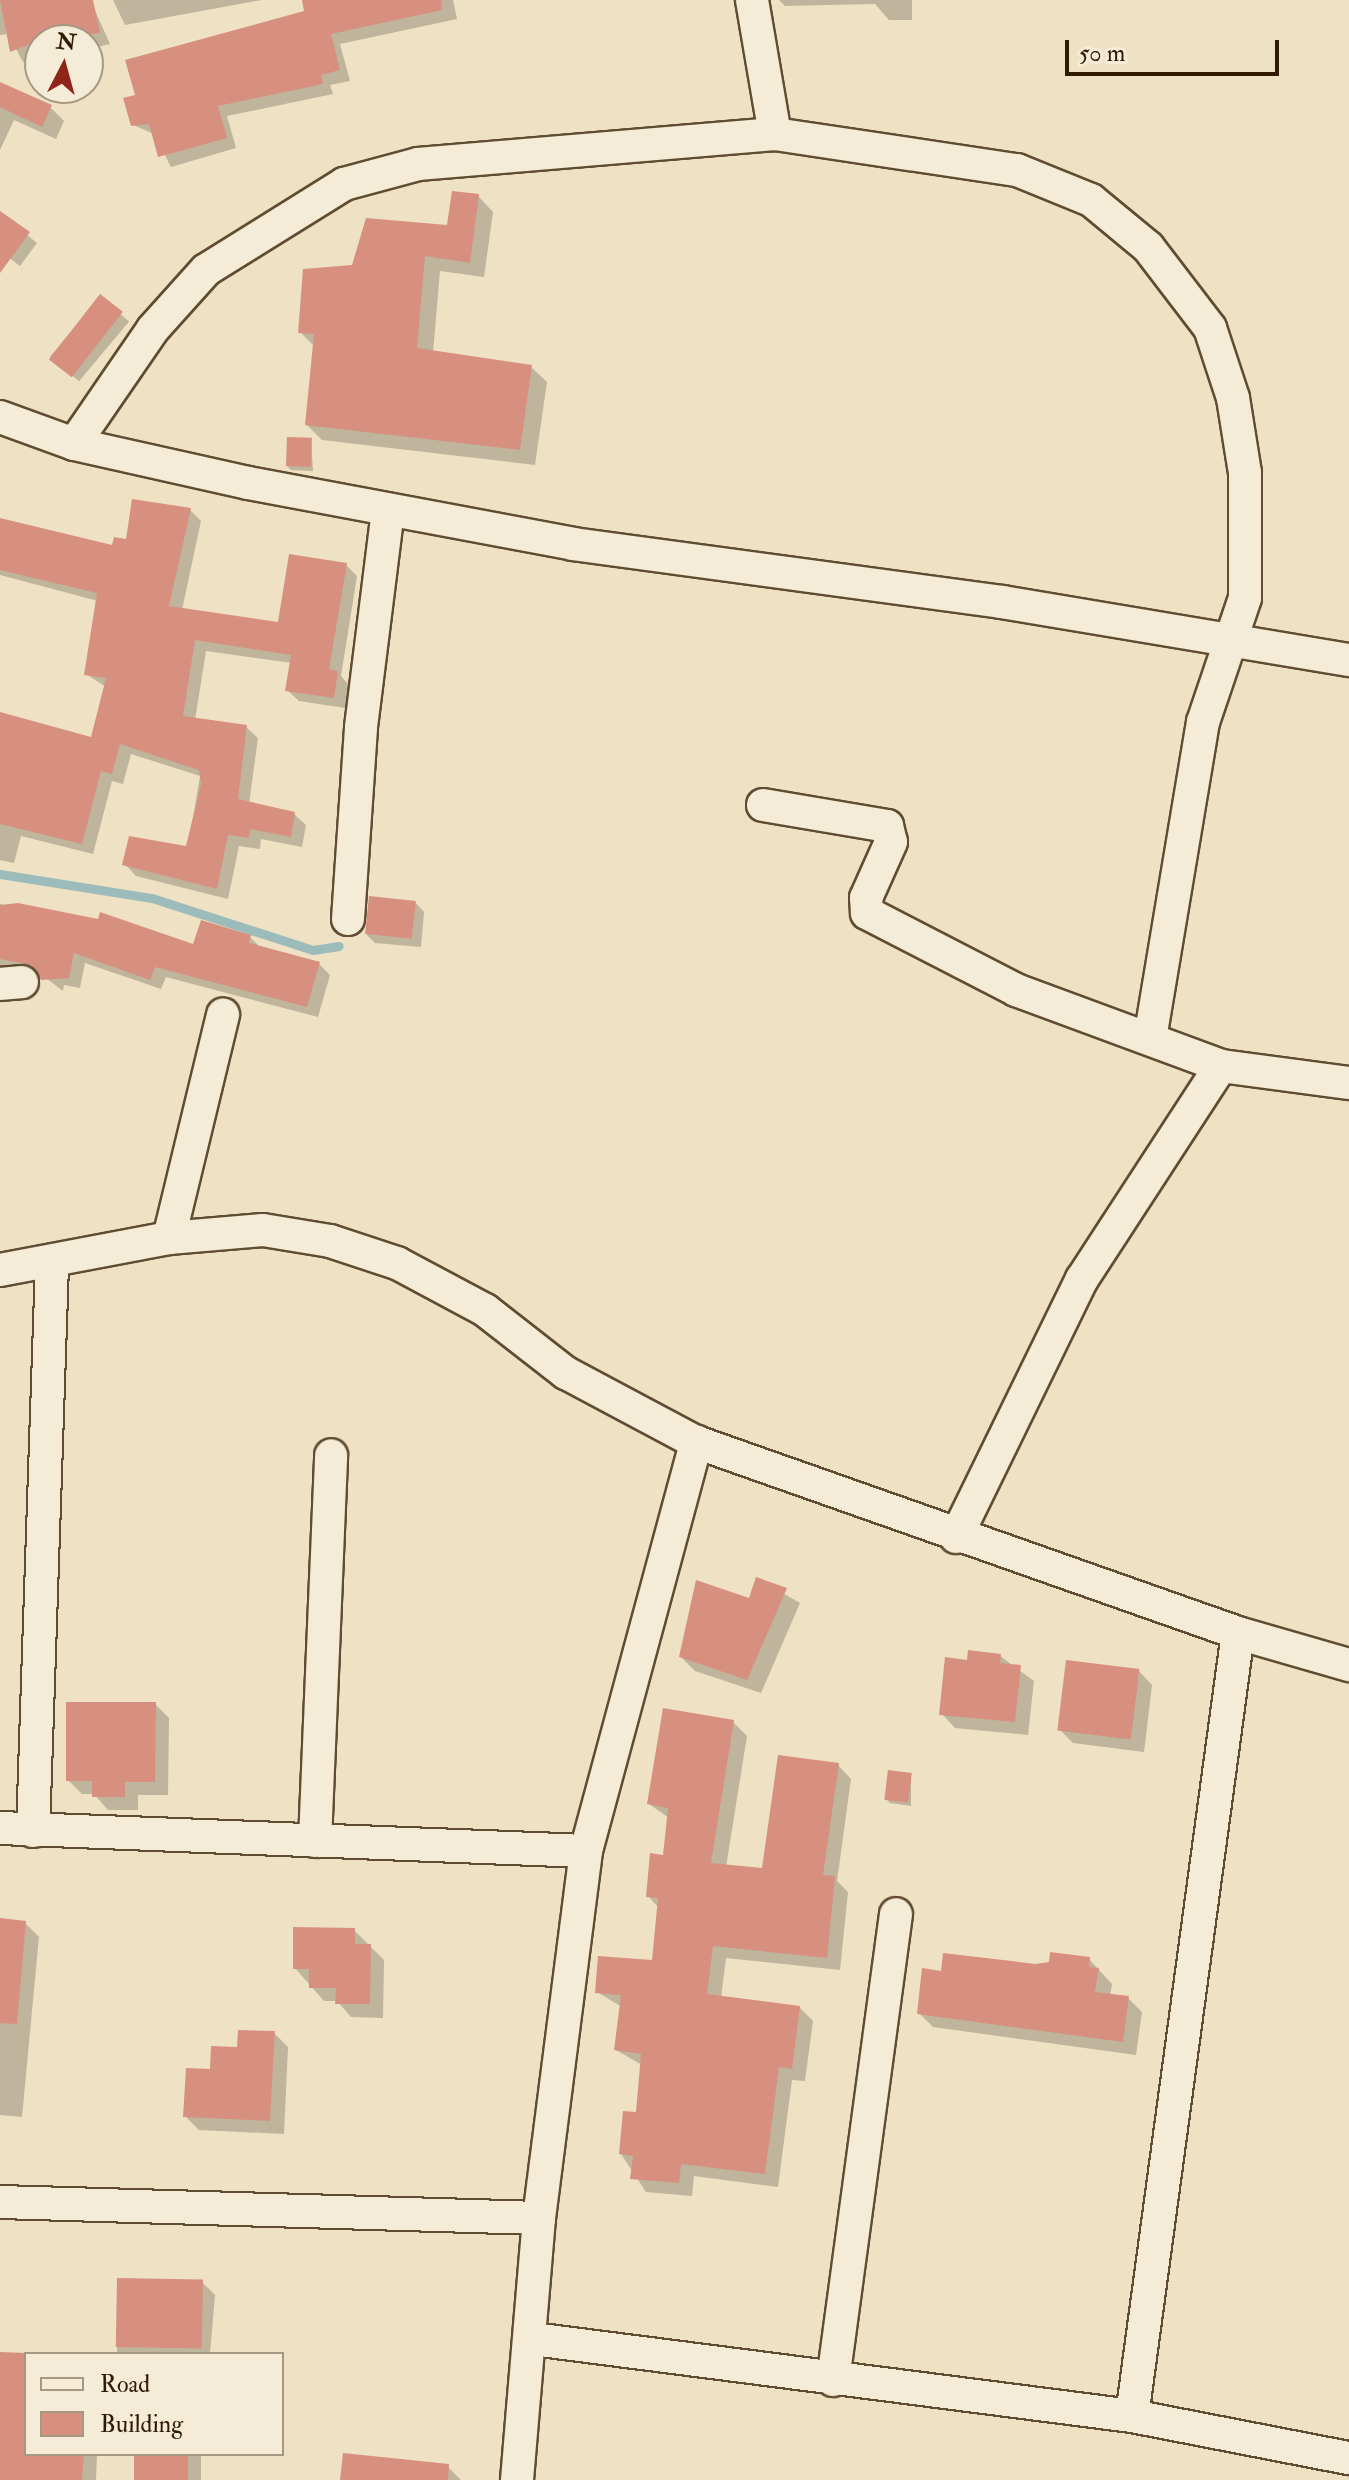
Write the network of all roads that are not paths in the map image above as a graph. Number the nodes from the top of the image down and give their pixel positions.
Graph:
1 (752, 0) edge
2 (775, 134) junction
3 (0, 417) edge
4 (74, 444) junction
5 (388, 510) junction
6 (1237, 639) junction
7 (1349, 660) edge
8 (763, 805) dead end
9 (348, 919) dead end
10 (223, 1014) dead end
11 (1150, 1038) junction
12 (1221, 1066) junction
13 (1349, 1083) edge
14 (169, 1238) junction
15 (52, 1263) junction
16 (0, 1270) edge
17 (696, 1442) junction
18 (331, 1455) dead end
19 (956, 1537) junction
20 (1238, 1633) junction
21 (1349, 1665) edge
22 (0, 1828) edge
23 (33, 1831) junction
24 (315, 1841) junction
25 (586, 1851) junction
26 (896, 1914) dead end
27 (0, 2202) edge
28 (539, 2218) junction
29 (533, 2339) junction
30 (833, 2380) junction
31 (1132, 2416) junction
32 (1349, 2458) edge
33 (517, 2480) edge

1 - 2 street
2 - 4 street
2 - 6 street
3 - 4 street
4 - 5 street
5 - 6 street
5 - 9 street
6 - 7 street
6 - 11 street
8 - 11 street
10 - 14 street
11 - 12 street
12 - 13 street
12 - 19 street
14 - 15 street
14 - 17 street
15 - 16 street
15 - 23 street
17 - 19 street
17 - 25 street
18 - 24 street
19 - 20 street
20 - 21 street
20 - 31 street
22 - 23 street
23 - 24 street
24 - 25 street
25 - 28 street
26 - 30 street
27 - 28 street
28 - 29 street
29 - 30 street
29 - 33 street
30 - 31 street
31 - 32 street

